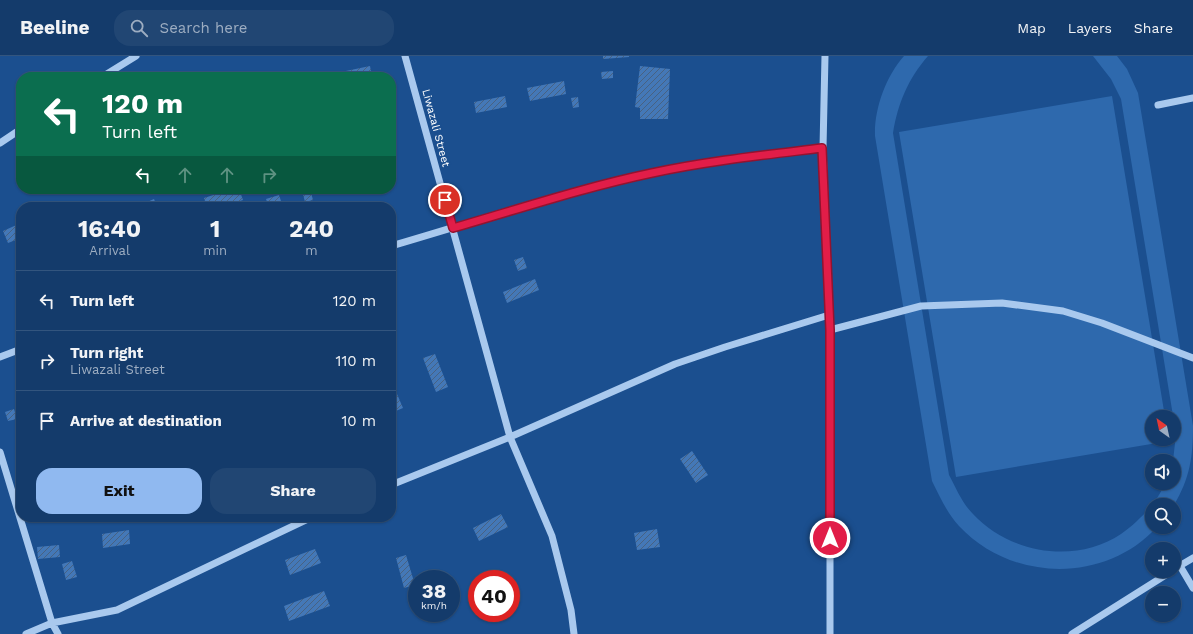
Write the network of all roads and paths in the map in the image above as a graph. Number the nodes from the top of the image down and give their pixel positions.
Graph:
1 (136, 56) edge
2 (405, 56) edge
3 (825, 56) edge
4 (110, 72) edge
5 (1193, 98) edge
6 (1158, 105) dead end
7 (16, 132) edge
8 (0, 143) edge
9 (822, 148) junction
10 (453, 228) junction
11 (396, 245) edge
12 (829, 315) junction
13 (830, 330) junction
14 (16, 351) edge
15 (0, 357) edge
16 (1193, 358) edge
17 (510, 437) junction
18 (0, 452) edge
19 (396, 483) edge
20 (16, 505) edge
21 (21, 522) edge
22 (302, 522) edge
23 (1193, 558) edge
24 (1181, 565) edge
25 (1181, 575) edge
26 (1161, 578) edge
27 (1193, 588) edge
28 (52, 623) junction
29 (26, 634) edge
30 (58, 634) edge
31 (574, 634) edge
32 (830, 634) edge
33 (1072, 634) edge

1 - 4 street
2 - 10 street, Liwazali Street
3 - 9 street
5 - 6 street
7 - 8 street
9 - 10 street
9 - 12 street
10 - 11 street
10 - 17 street, Liwazali Street
12 - 13 street
12 - 17 street
13 - 16 street
13 - 32 street
14 - 15 street
17 - 19 street
17 - 31 street, Liwazali Street
18 - 20 street
21 - 28 street
22 - 28 street
23 - 24 street
25 - 27 street
26 - 33 street
28 - 29 street
28 - 30 street

